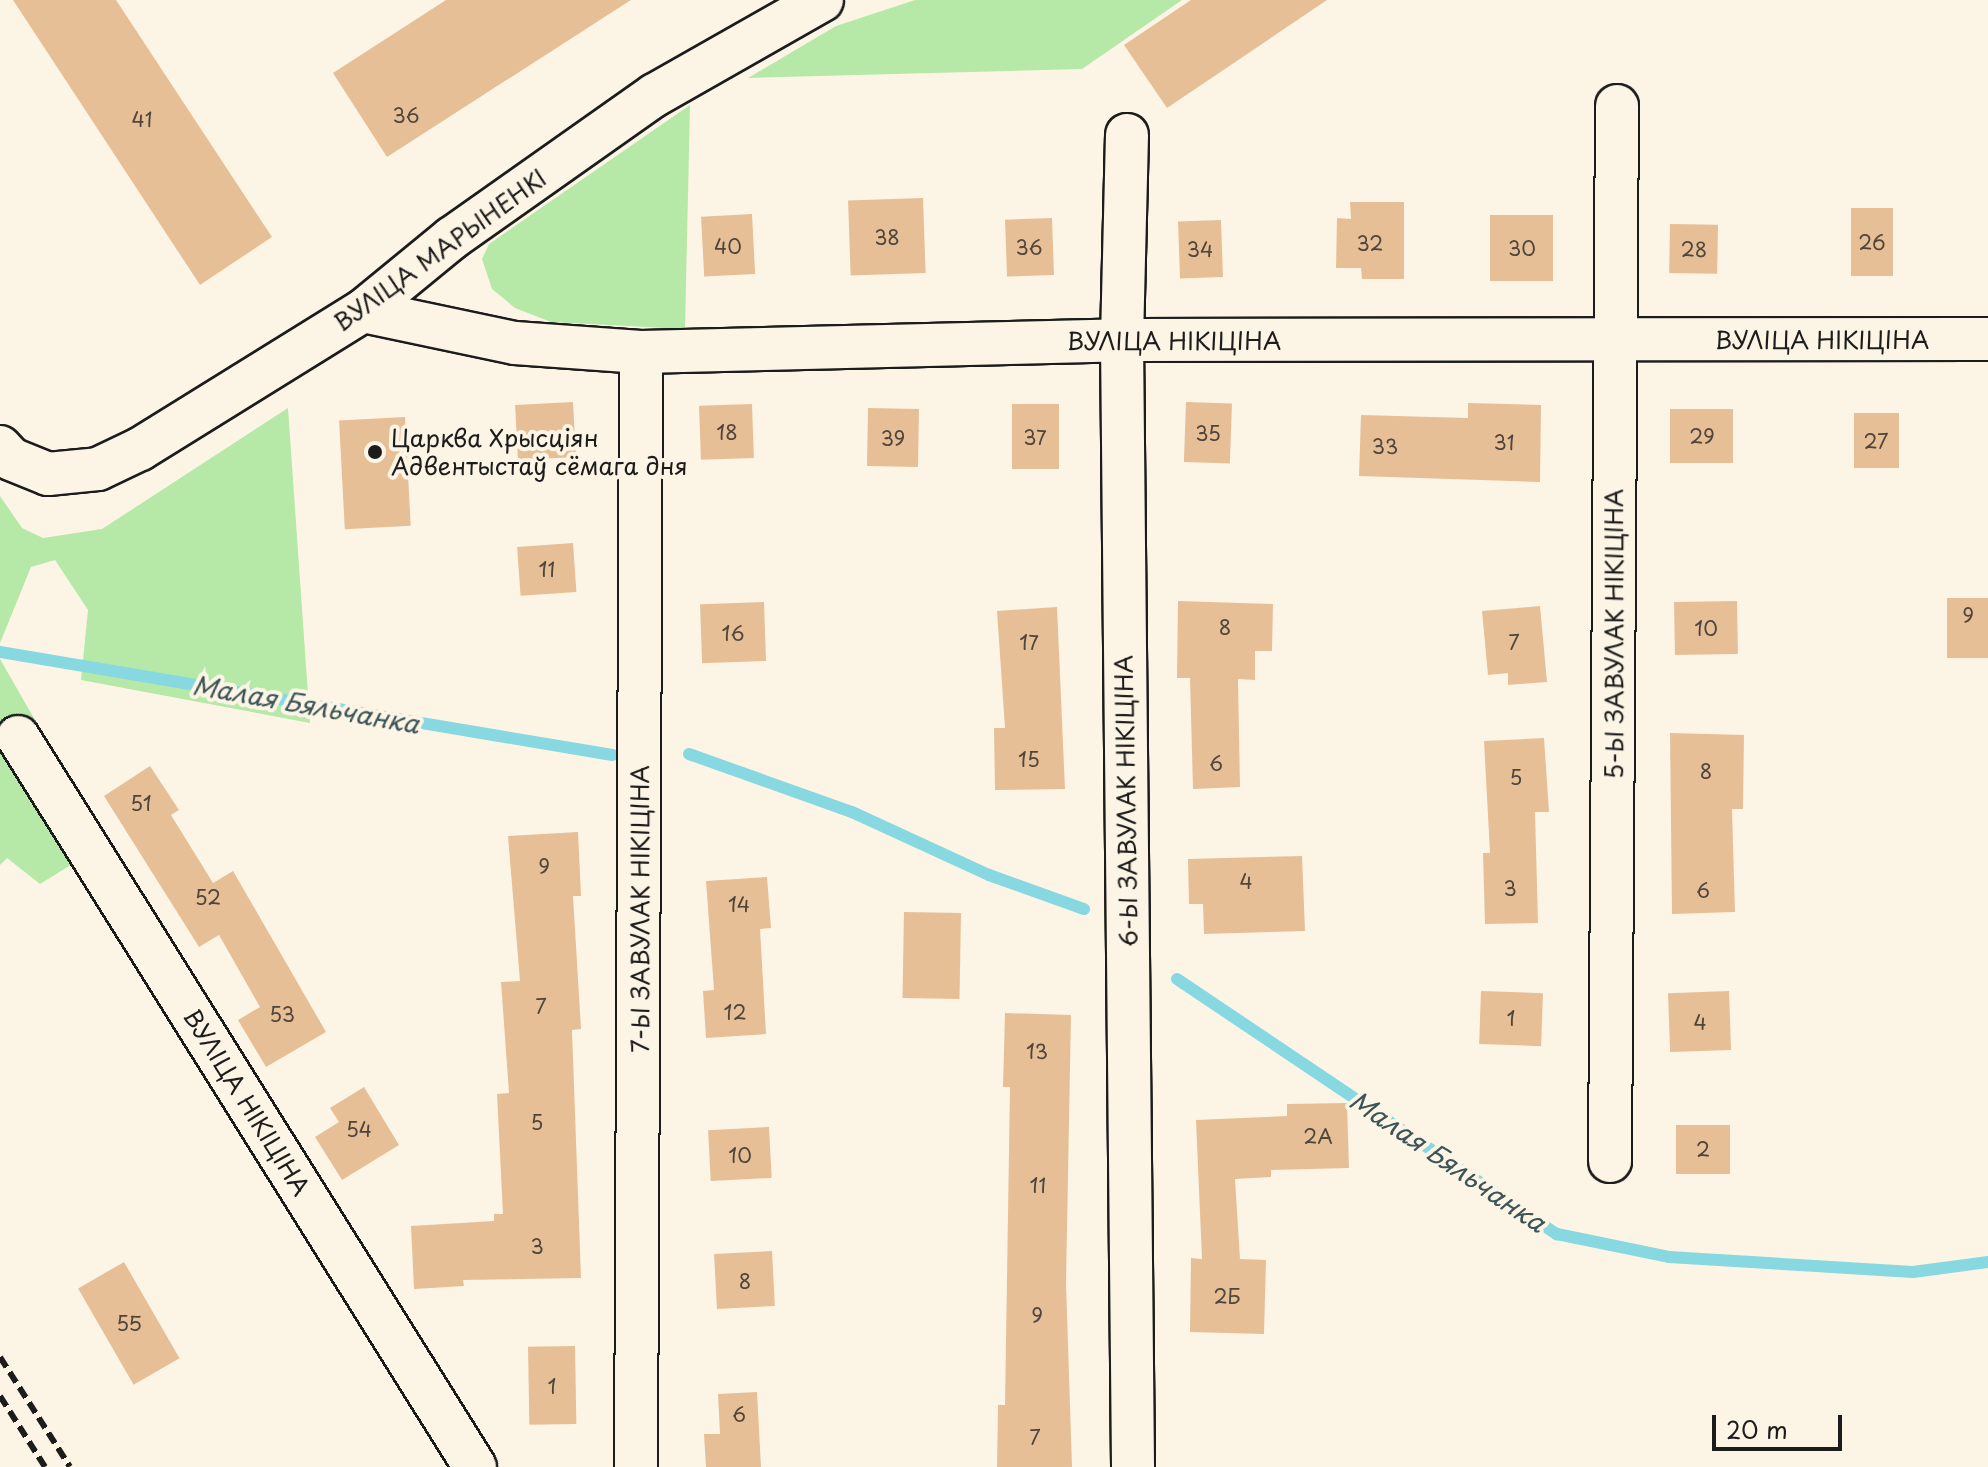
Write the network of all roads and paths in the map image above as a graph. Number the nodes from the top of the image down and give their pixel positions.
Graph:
1 (822, 0) edge
2 (1617, 106) dead end
3 (1127, 135) dead end
4 (363, 311) junction
5 (1988, 339) edge
6 (1122, 340) junction
7 (1616, 342) junction
8 (641, 352) junction
9 (0, 447) edge
10 (18, 737) dead end
11 (1610, 1161) dead end
12 (475, 1467) edge
13 (636, 1467) edge
14 (1133, 1467) edge

1 - 4 street, ВУЛІЦА МАРЫНЕНКІ
2 - 7 street, 5-Ы ЗАВУЛАК НІКІЦІНА
3 - 6 street, 6-Ы ЗАВУЛАК НІКІЦІНА
4 - 8 street, ВУЛІЦА НІКІЦІНА
4 - 9 street, ВУЛІЦА МАРЫНЕНКІ
5 - 7 street, ВУЛІЦА НІКІЦІНА
6 - 7 street, ВУЛІЦА НІКІЦІНА
6 - 8 street, ВУЛІЦА НІКІЦІНА
6 - 14 street, 6-Ы ЗАВУЛАК НІКІЦІНА
7 - 11 street, 5-Ы ЗАВУЛАК НІКІЦІНА
8 - 13 street, 7-Ы ЗАВУЛАК НІКІЦІНА
10 - 12 street, ВУЛІЦА НІКІЦІНА

